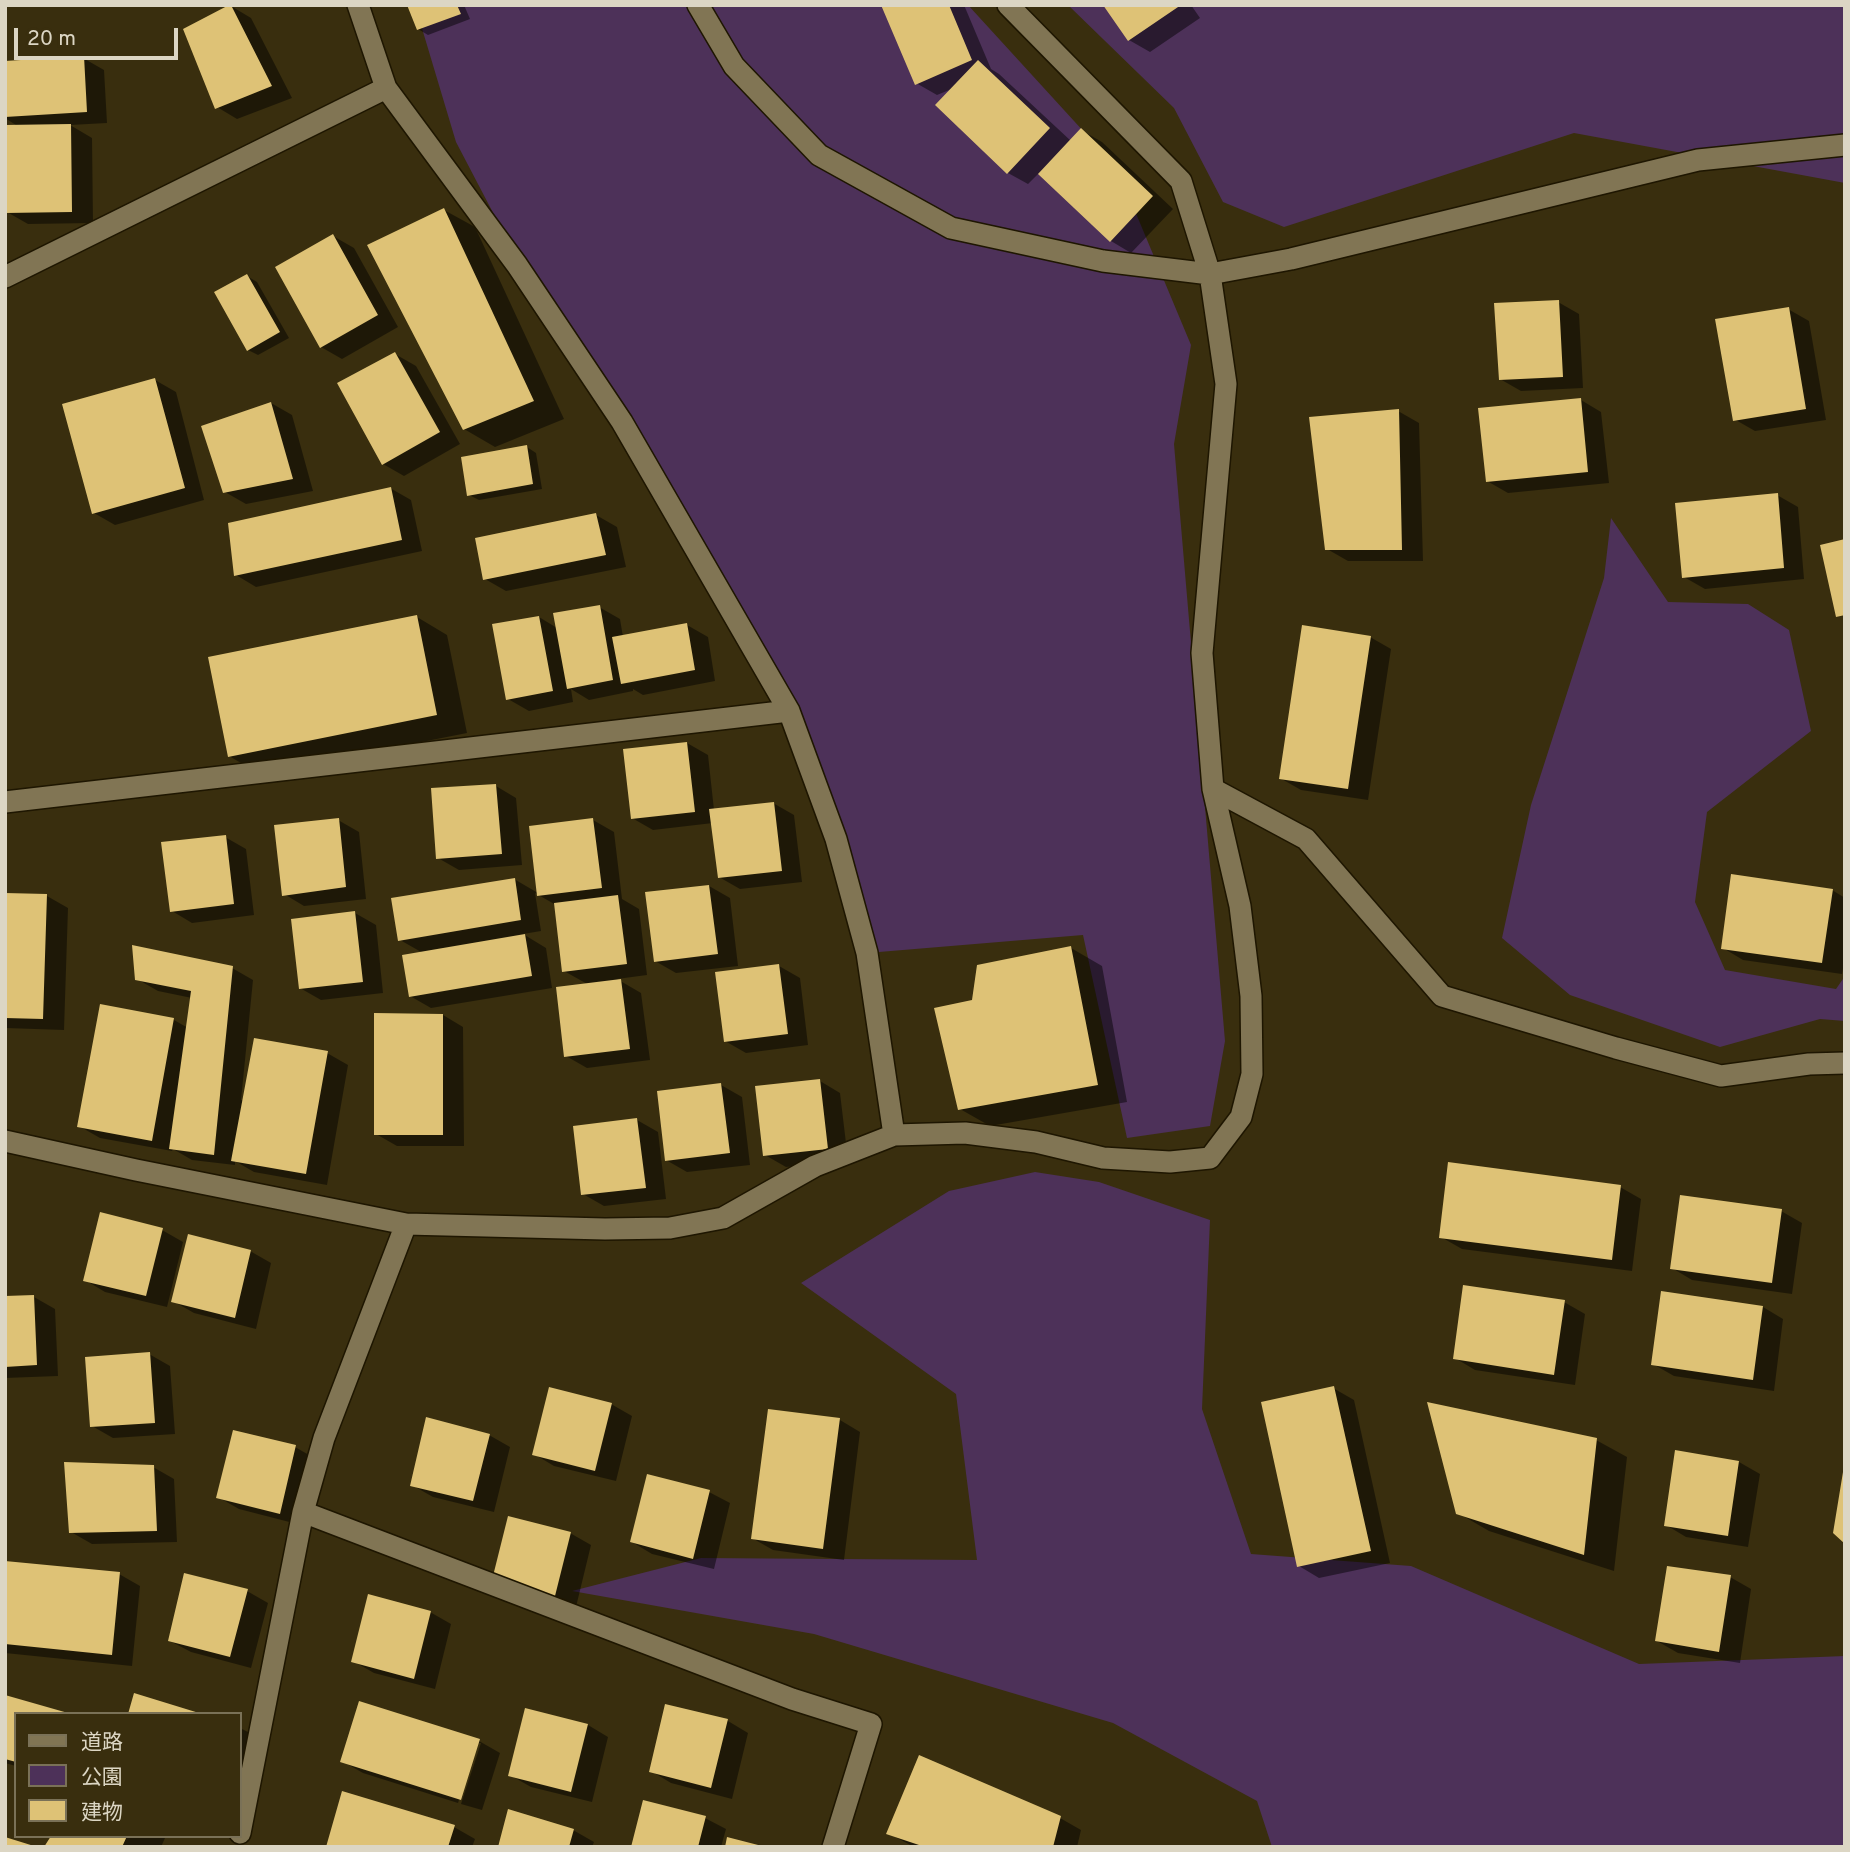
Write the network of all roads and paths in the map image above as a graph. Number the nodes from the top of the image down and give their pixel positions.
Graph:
1 (358, 5) edge
2 (698, 5) edge
3 (1008, 5) edge
4 (386, 88) junction
5 (1845, 145) edge
6 (12, 273) edge
7 (1210, 274) junction
8 (789, 711) junction
9 (1213, 789) junction
10 (5, 802) edge
11 (1845, 1063) edge
12 (894, 1135) junction
13 (5, 1142) edge
14 (405, 1224) junction
15 (303, 1512) junction
16 (242, 1820) edge
17 (833, 1847) edge

1 - 4 street
2 - 7 street
3 - 7 street
4 - 6 street
4 - 8 street
5 - 7 street
7 - 9 street
8 - 10 street
8 - 12 street
9 - 11 street
9 - 12 street
12 - 14 street
13 - 14 street
14 - 15 street
15 - 16 street
15 - 17 street

